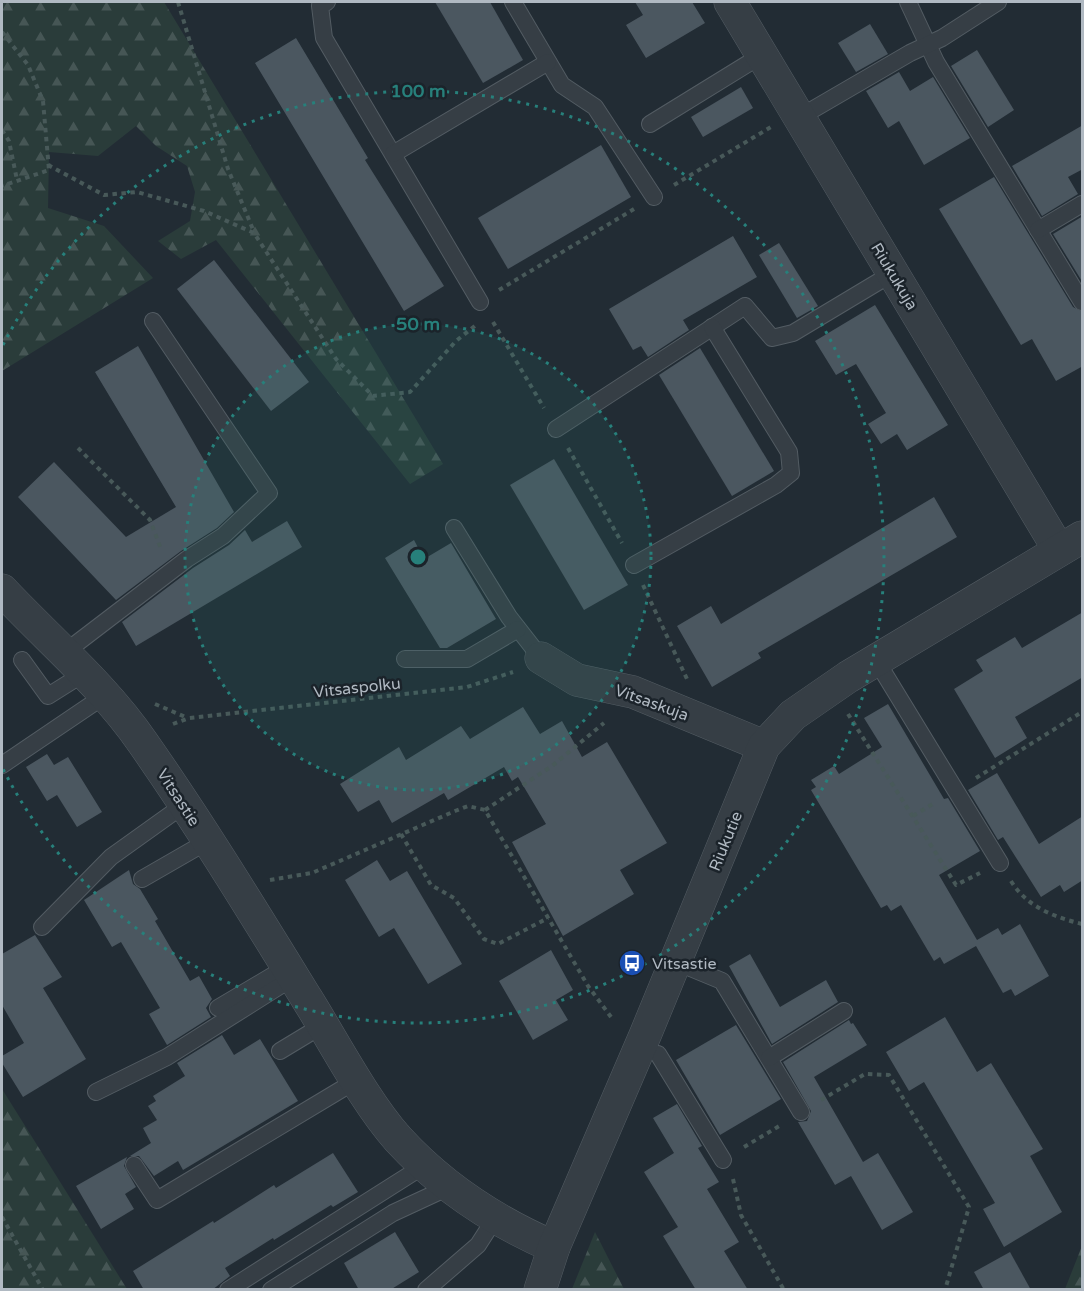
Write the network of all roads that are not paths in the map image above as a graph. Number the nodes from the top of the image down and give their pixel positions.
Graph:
1 (327, 2) edge
2 (513, 2) edge
3 (730, 2) edge
4 (908, 2) edge
5 (998, 2) edge
6 (929, 44) junction
7 (762, 55) junction
8 (548, 62) junction
9 (800, 117) junction
10 (651, 124) dead end
11 (393, 154) junction
12 (654, 197) dead end
13 (1083, 204) edge
14 (1038, 230) junction
15 (893, 273) junction
16 (480, 302) dead end
17 (1083, 302) edge
18 (153, 321) dead end
19 (712, 327) junction
20 (556, 429) dead end
21 (454, 528) dead end
22 (1071, 544) edge
23 (634, 565) dead end
24 (2, 590) edge
25 (518, 629) junction
26 (405, 658) dead end
27 (540, 658) joint
28 (22, 660) dead end
29 (876, 660) junction
30 (84, 674) junction
31 (764, 746) junction
32 (2, 765) edge
33 (185, 804) junction
34 (208, 841) junction
35 (1000, 863) road end
36 (142, 879) dead end
37 (42, 927) dead end
38 (676, 962) junction
39 (290, 972) junction
40 (218, 1008) dead end
41 (844, 1011) dead end
42 (323, 1025) junction
43 (280, 1052) dead end
44 (658, 1054) dead end
45 (769, 1058) junction
46 (357, 1080) junction
47 (96, 1092) dead end
48 (801, 1112) road end
49 (723, 1160) road end
50 (134, 1165) dead end
51 (425, 1165) junction
52 (449, 1187) junction
53 (496, 1217) junction
54 (554, 1246) junction
55 (228, 1290) edge
56 (271, 1290) edge
57 (426, 1290) edge
58 (540, 1290) edge

1 - 11 lane
2 - 8 lane
3 - 7 street, Riukukuja
4 - 6 lane
5 - 6 lane
6 - 9 lane
6 - 14 lane
7 - 9 street, Riukukuja
7 - 10 lane
8 - 11 lane
8 - 12 lane
9 - 15 street, Riukukuja
11 - 16 lane
13 - 14 lane
14 - 17 lane
15 - 19 lane
15 - 22 street, Riukukuja
18 - 30 lane
19 - 20 lane
19 - 23 lane
21 - 25 lane
22 - 29 street, Riukutie
24 - 30 street, Vitsastie
25 - 26 lane
25 - 27 lane
27 - 31 street, Vitsaskuja
28 - 30 lane
29 - 31 street, Riukutie
29 - 35 lane
30 - 32 lane
30 - 33 street, Vitsastie
31 - 38 street, Riukutie
33 - 34 street, Vitsastie
33 - 37 lane
34 - 36 lane
34 - 39 street, Vitsastie
38 - 45 lane
38 - 54 street, Riukutie
39 - 40 lane
39 - 42 street, Vitsastie
39 - 47 lane
41 - 45 lane
42 - 43 lane
42 - 46 street, Vitsastie
44 - 49 lane
45 - 48 lane
46 - 50 lane
46 - 51 street, Vitsastie
51 - 52 street, Vitsastie
51 - 55 lane
52 - 53 street, Vitsastie
52 - 56 lane
53 - 54 street, Vitsastie
53 - 57 lane
54 - 58 street, Riukutie

